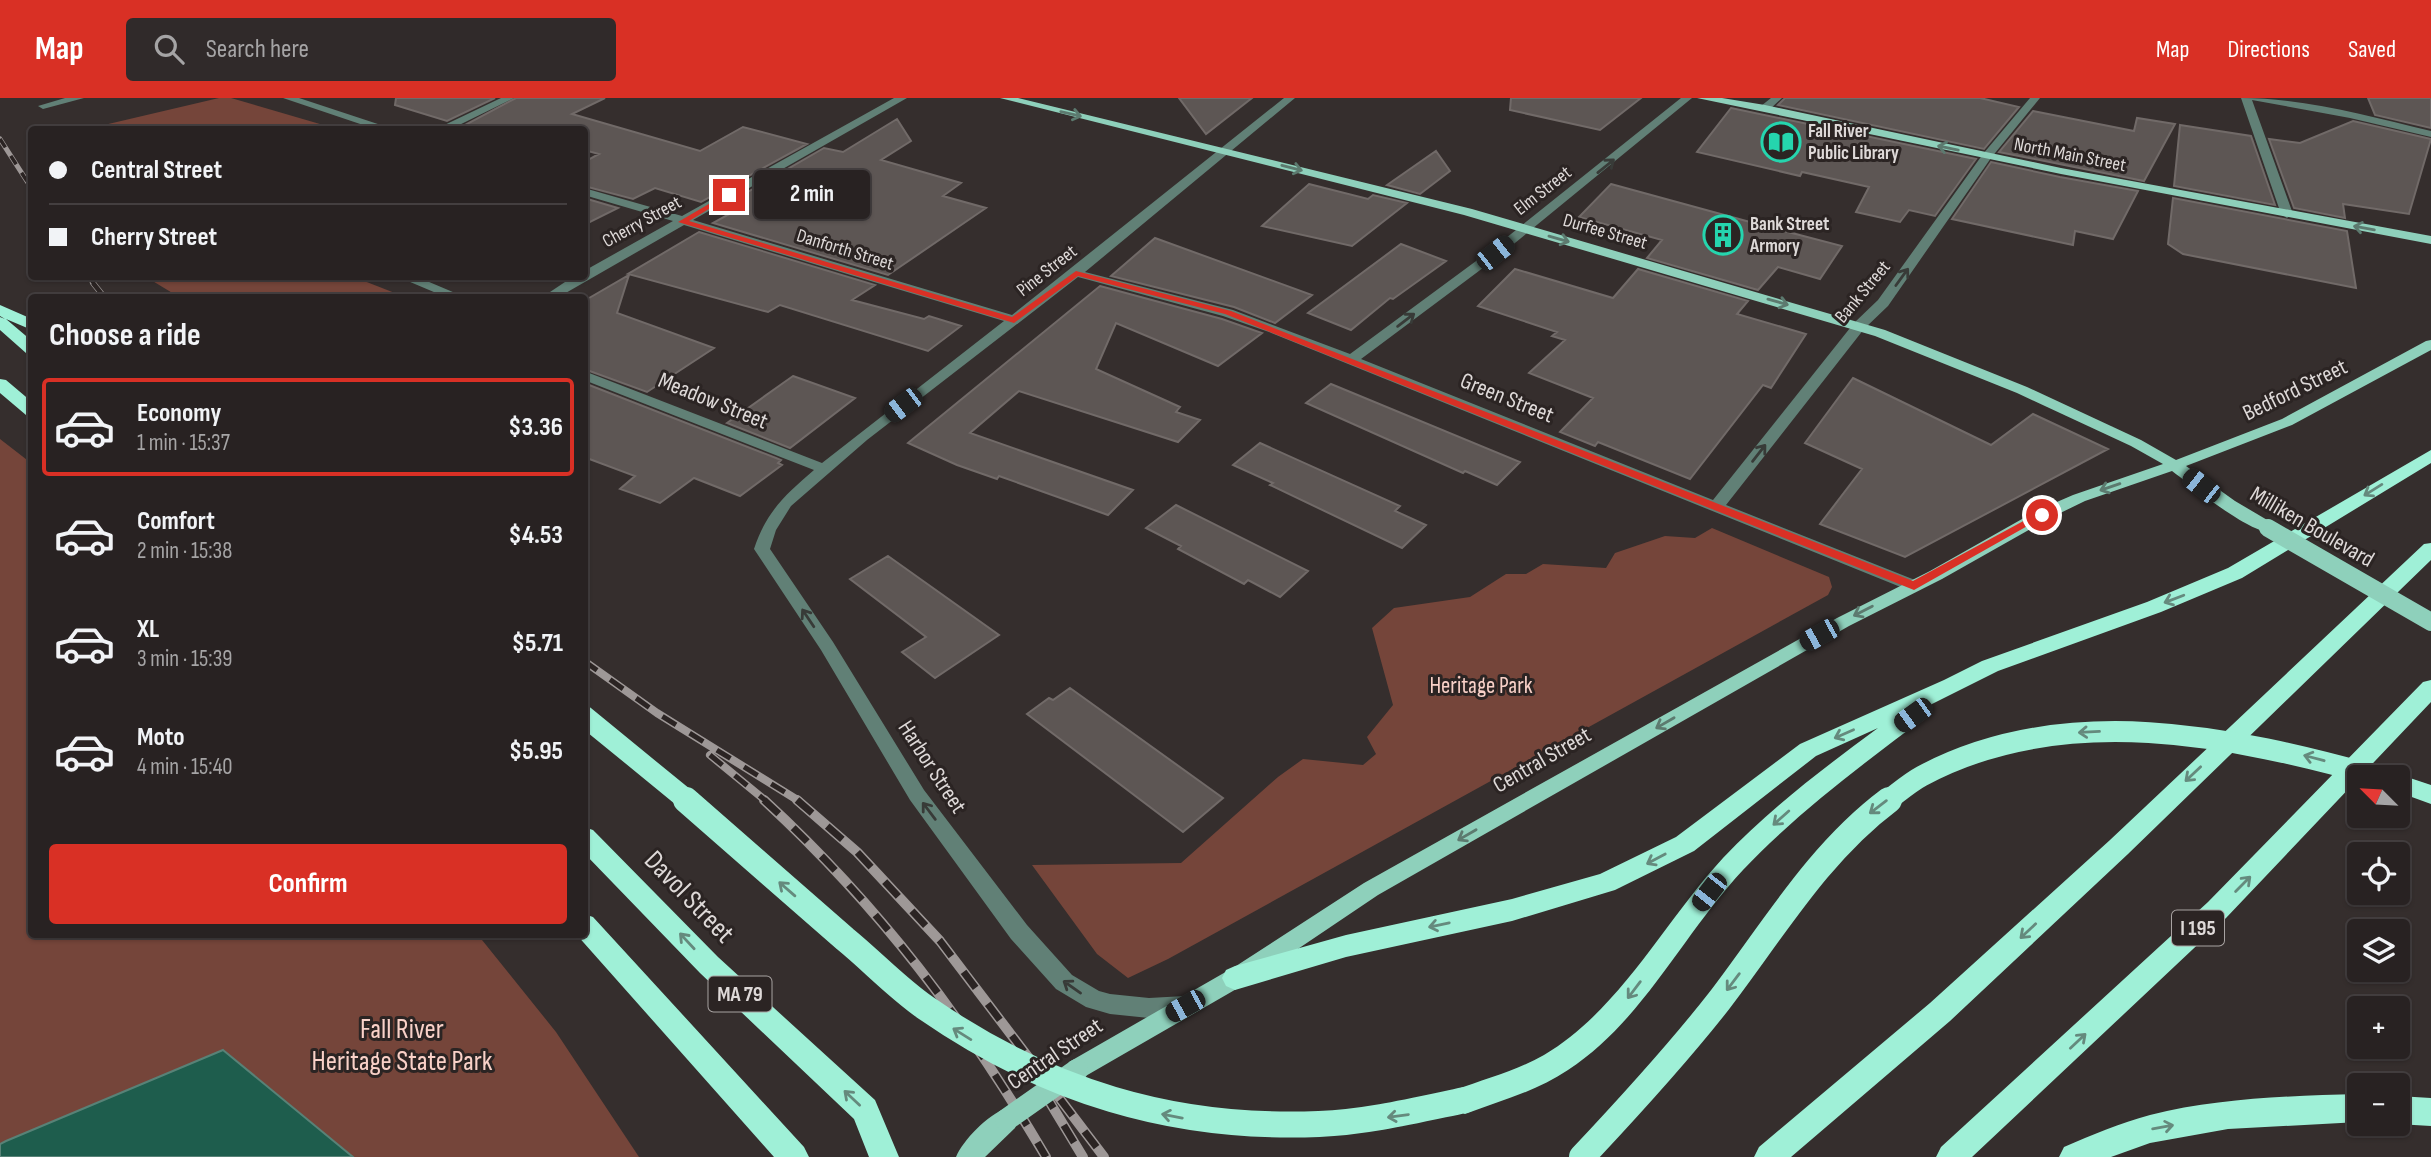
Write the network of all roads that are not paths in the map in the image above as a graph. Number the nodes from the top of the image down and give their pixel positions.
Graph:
1 (79, 98) edge
2 (288, 98) edge
3 (509, 98) edge
4 (902, 98) edge
5 (1005, 98) edge
6 (1290, 98) edge
7 (1687, 98) edge
8 (1702, 98) edge
9 (1777, 98) edge
10 (2035, 98) edge
11 (2246, 98) edge
12 (2255, 98) edge
13 (43, 106) dead end
14 (1765, 108) junction
15 (378, 126) edge
16 (448, 126) edge
17 (2431, 134) edge
18 (1225, 151) junction
19 (1987, 156) junction
20 (588, 192) edge
21 (2287, 214) junction
22 (682, 222) junction
23 (1525, 229) junction
24 (2431, 240) edge
25 (1076, 273) junction
26 (588, 274) edge
27 (413, 280) edge
28 (577, 280) edge
29 (450, 294) edge
30 (554, 294) edge
31 (0, 310) edge
32 (1014, 320) junction
33 (0, 322) edge
34 (28, 323) edge
35 (1859, 326) junction
36 (2431, 344) edge
37 (28, 346) edge
38 (1351, 360) junction
39 (588, 377) edge
40 (0, 384) edge
41 (28, 408) edge
42 (2431, 455) edge
43 (2174, 465) junction
44 (824, 469) junction
45 (1716, 507) junction
46 (2431, 549) edge
47 (1914, 586) junction
48 (2431, 622) edge
49 (1952, 686) junction
50 (2431, 688) edge
51 (588, 719) edge
52 (2347, 768) edge
53 (2410, 788) edge
54 (2431, 796) edge
55 (588, 840) edge
56 (588, 929) edge
57 (1235, 978) junction
58 (1185, 1006) junction
59 (2347, 1108) edge
60 (2410, 1111) edge
61 (2431, 1112) edge
62 (2086, 1152) edge
63 (794, 1157) edge
64 (884, 1157) edge
65 (968, 1157) edge
66 (1582, 1157) edge
67 (1769, 1157) edge
68 (1951, 1157) edge

1 - 13 street
2 - 15 street
3 - 16 street
4 - 22 street, Cherry Street
5 -> 18 main road, Durfee Street
6 - 18 street, Pine Street
23 -> 7 street, Elm Street
8 - 14 main road, North Main Street
9 - 14 street
10 - 19 street, Bank Street
11 - 21 street
12 - 17 street
19 -> 14 main road, North Main Street
18 -> 23 main road, Durfee Street
18 - 25 street, Pine Street
19 - 21 main road, North Main Street
35 -> 19 street, Bank Street
20 - 22 street, Danforth Street
24 -> 21 main road, North Main Street
22 - 26 street, Cherry Street
22 - 32 street, Danforth Street
23 -> 35 main road, Durfee Street
38 -> 23 street, Elm Street
25 - 32 street, Pine Street
25 - 38 street, Green Street
27 - 29 street
28 - 30 street, Cherry Street
31 - 34 highway
32 - 44 street, Pine Street
33 - 37 highway
35 - 43 main road, Durfee Street
45 -> 35 street, Bank Street
36 - 43 main road, Bedford Street
38 - 45 street, Green Street
39 - 44 street, Meadow Street
40 - 41 highway
42 -> 49 highway
43 -> 47 main road, Central Street
43 - 48 main road, Milliken Boulevard, bridge
58 -> 44 street, Harbor Street
45 - 47 street, Green Street
46 -> 67 highway
47 -> 57 main road, Central Street
49 -> 51 highway, bridge
49 -> 57 highway
68 -> 50 highway, I 195
52 -> 66 highway, bridge
53 - 54 highway
64 -> 55 highway, Davol Street / MA 79
56 - 63 highway, MA 79
57 - 58 main road, Central Street
58 - 65 main road, Central Street, bridge
62 -> 59 highway
60 - 61 highway

